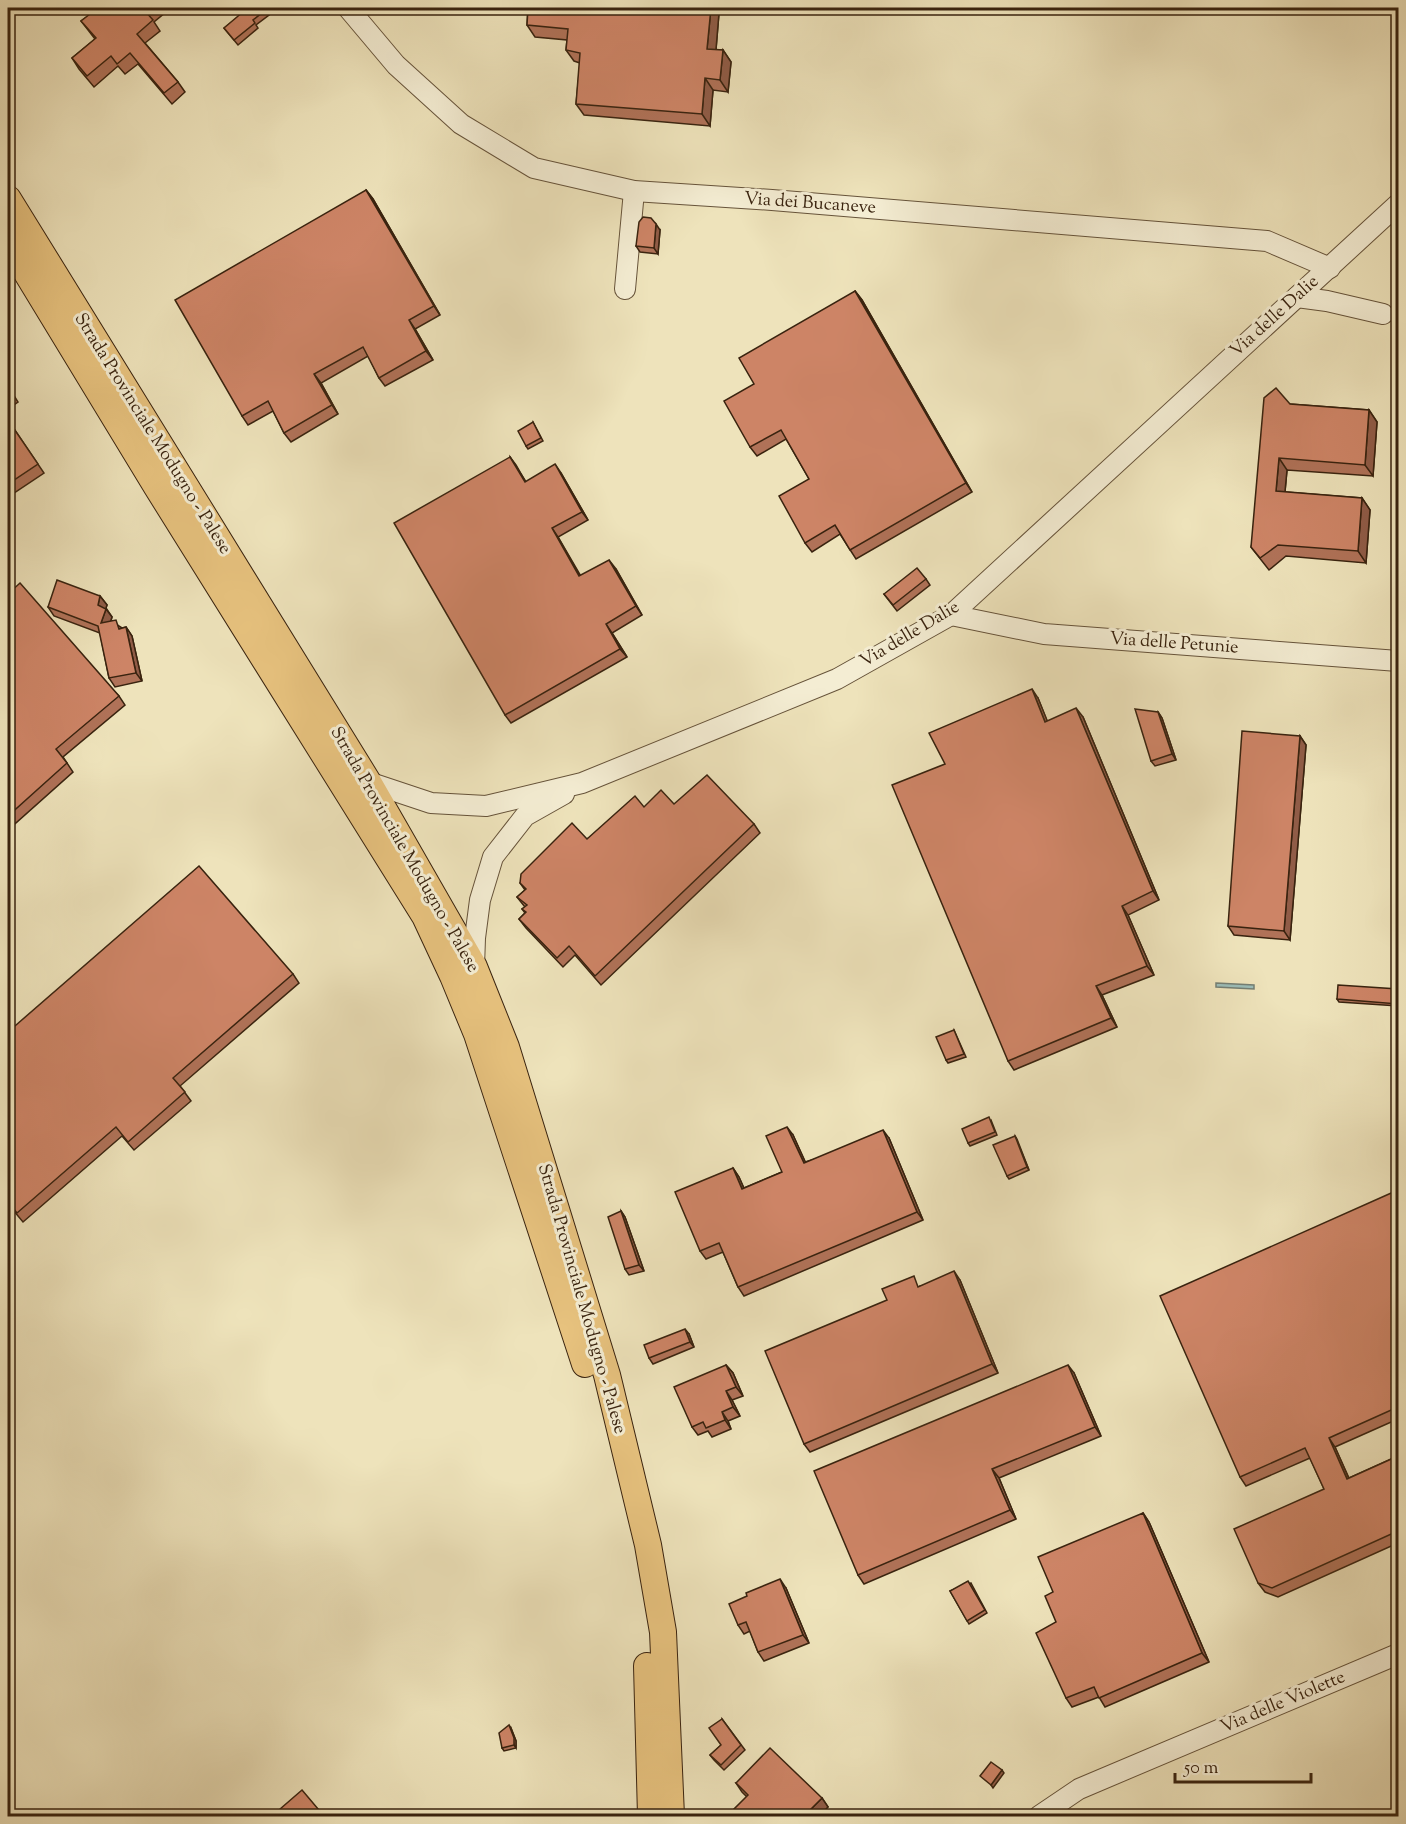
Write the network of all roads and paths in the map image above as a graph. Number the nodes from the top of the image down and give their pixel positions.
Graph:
1 (348, 8) edge
2 (634, 191) junction
3 (8, 199) edge
4 (1398, 204) edge
5 (8, 242) edge
6 (1330, 268) junction
7 (625, 289) dead end
8 (1297, 297) junction
9 (1383, 315) dead end
10 (951, 615) junction
11 (1398, 661) edge
12 (368, 782) junction
13 (582, 783) junction
14 (474, 967) junction
15 (1398, 1654) edge
16 (651, 1816) edge
17 (670, 1816) edge
18 (1039, 1816) edge

1 - 2 street, Via dei Bucaneve
2 - 6 street, Via dei Bucaneve
2 - 7 street
3 - 12 main road, Strada Provinciale Modugno - Palese
4 - 6 street, Via delle Dalie
5 - 16 main road, Strada Provinciale Modugno - Palese
6 - 8 street, Via delle Dalie
8 - 9 street
8 - 10 street, Via delle Dalie
10 - 11 street, Via delle Petunie
10 - 13 street, Via delle Dalie
12 - 13 street, Via delle Dalie
12 - 14 main road, Strada Provinciale Modugno - Palese
13 - 14 street
14 - 17 main road, Strada Provinciale Modugno - Palese
15 - 18 street, Via delle Violette

